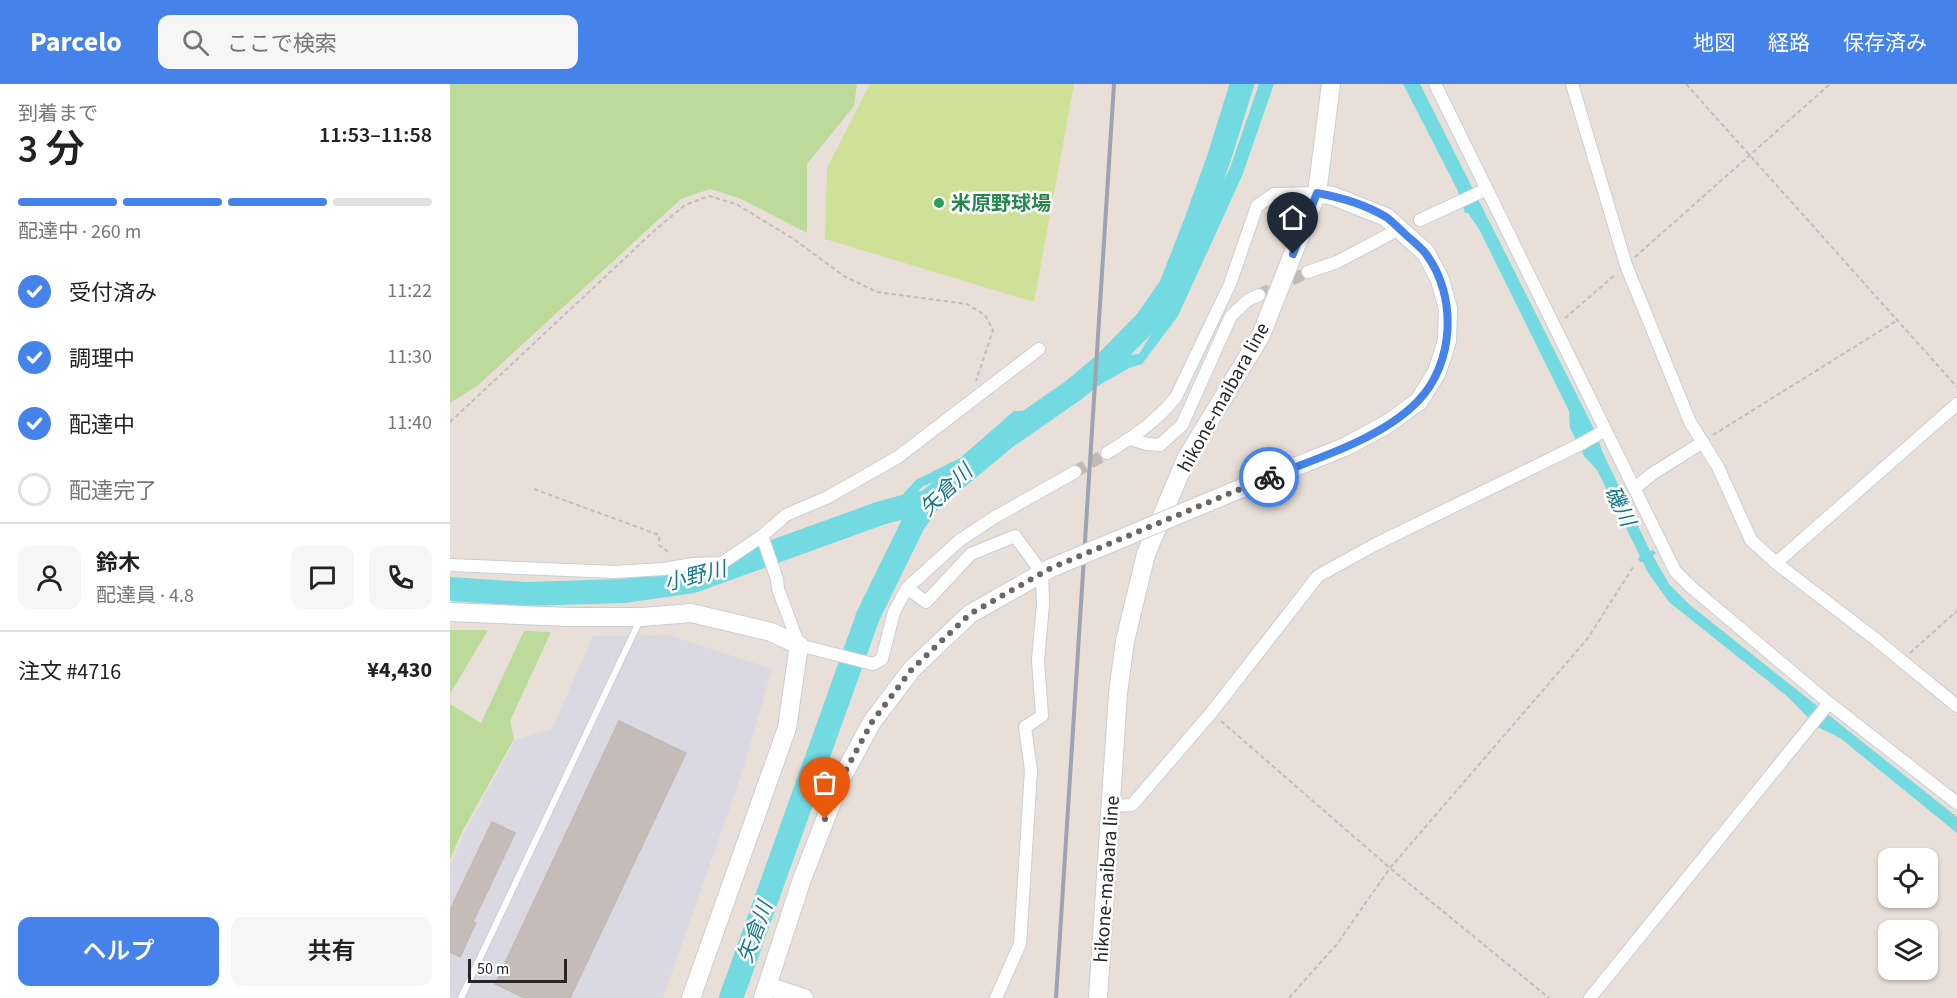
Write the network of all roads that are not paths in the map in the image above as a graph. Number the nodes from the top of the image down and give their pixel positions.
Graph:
1 (1330, 84) edge
2 (1435, 84) edge
3 (1572, 84) edge
4 (1483, 191) junction
5 (1317, 193) junction
6 (1420, 220) dead end
7 (1390, 234) dead end
8 (1308, 272) tunnel mouth
9 (1259, 295) tunnel mouth
10 (1039, 349) dead end
11 (1957, 404) edge
12 (1601, 432) junction
13 (1130, 438) junction
14 (1703, 442) junction
15 (1107, 453) tunnel mouth
16 (1075, 472) tunnel mouth
17 (1635, 488) junction
18 (762, 536) junction
19 (1776, 563) junction
20 (450, 565) edge
21 (1046, 570) junction
22 (907, 588) junction
23 (450, 612) edge
24 (642, 617) junction
25 (799, 645) junction
26 (1827, 705) junction
27 (1957, 706) edge
28 (1957, 803) edge
29 (1110, 806) junction
30 (765, 992) edge
31 (461, 998) edge
32 (691, 998) edge
33 (804, 998) edge
34 (996, 998) edge
35 (1098, 998) edge
36 (1590, 998) edge

1 - 5 street, hikone-maibara line
2 - 4 street
3 - 14 street
4 - 6 street
4 - 12 street
5 - 13 street
5 - 21 street, bridge
5 - 29 street, hikone-maibara line
7 - 8 street
9 - 13 street
10 - 18 street
11 - 19 street
12 - 17 street
12 - 29 street
13 - 15 street
14 - 17 street
14 - 19 street
16 - 22 street
17 - 26 street
18 - 20 street
18 - 25 street
19 - 27 street
21 - 22 street
21 - 30 street
21 - 34 street
22 - 25 street
23 - 24 street
24 - 25 street
24 - 31 lane
25 - 32 street
26 - 28 street
26 - 36 street
29 - 35 street, hikone-maibara line
30 - 33 street

